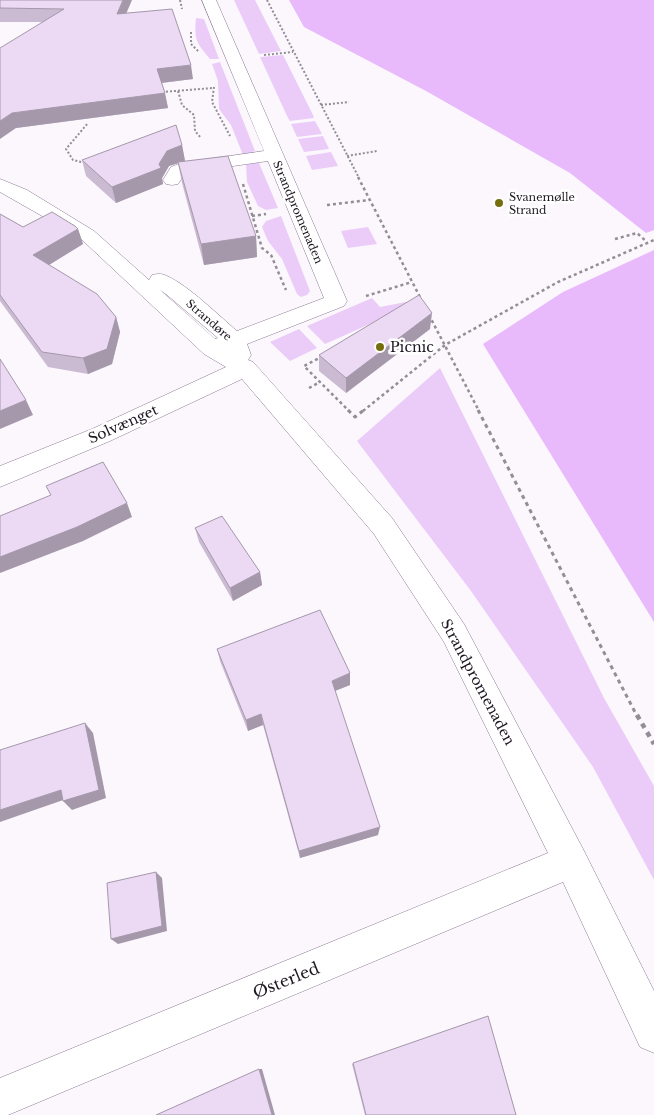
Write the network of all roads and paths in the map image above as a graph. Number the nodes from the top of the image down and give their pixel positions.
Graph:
1 (209, 0) edge
2 (267, 0) edge
3 (294, 52) junction
4 (260, 55) dead end
5 (214, 88) dead end
6 (178, 91) junction
7 (157, 92) edge
8 (349, 102) dead end
9 (321, 105) junction
10 (88, 123) dead end
11 (204, 141) dead end
12 (377, 151) dead end
13 (274, 155) junction
14 (347, 156) junction
15 (88, 163) edge
16 (172, 180) dead end
17 (0, 185) edge
18 (369, 200) junction
19 (318, 206) dead end
20 (87, 236) junction
21 (615, 239) dead end
22 (654, 240) edge
23 (647, 242) junction
24 (412, 282) junction
25 (336, 301) junction
26 (234, 340) junction
27 (445, 345) junction
28 (212, 349) junction
29 (330, 352) edge
30 (245, 368) junction
31 (320, 382) junction
32 (309, 388) dead end
33 (0, 477) edge
34 (654, 744) edge
35 (571, 861) junction
36 (654, 1033) edge
37 (0, 1098) edge

1 - 13 street, Strandpromenaden
2 - 3 path
3 - 4 path
3 - 9 path
5 - 6 path
6 - 7 path
6 - 11 path
8 - 9 path
9 - 14 path
10 - 15 path
12 - 14 path
13 - 16 street
13 - 25 street, Strandpromenaden
14 - 18 path
17 - 20 street, Strandøre
18 - 19 path
18 - 24 path
20 - 26 street, Strandøre
20 - 28 street, Strandøre
21 - 23 path
22 - 23 path
23 - 27 path
24 - 25 path
24 - 27 path
25 - 26 street
26 - 28 street
26 - 30 street, Strandøre
27 - 31 path
27 - 34 path
28 - 30 street, Strandøre
29 - 31 path
30 - 33 street, Solvænget
30 - 35 street, Strandpromenaden
31 - 32 path
35 - 36 street, Strandpromenaden
35 - 37 street, Østerled

